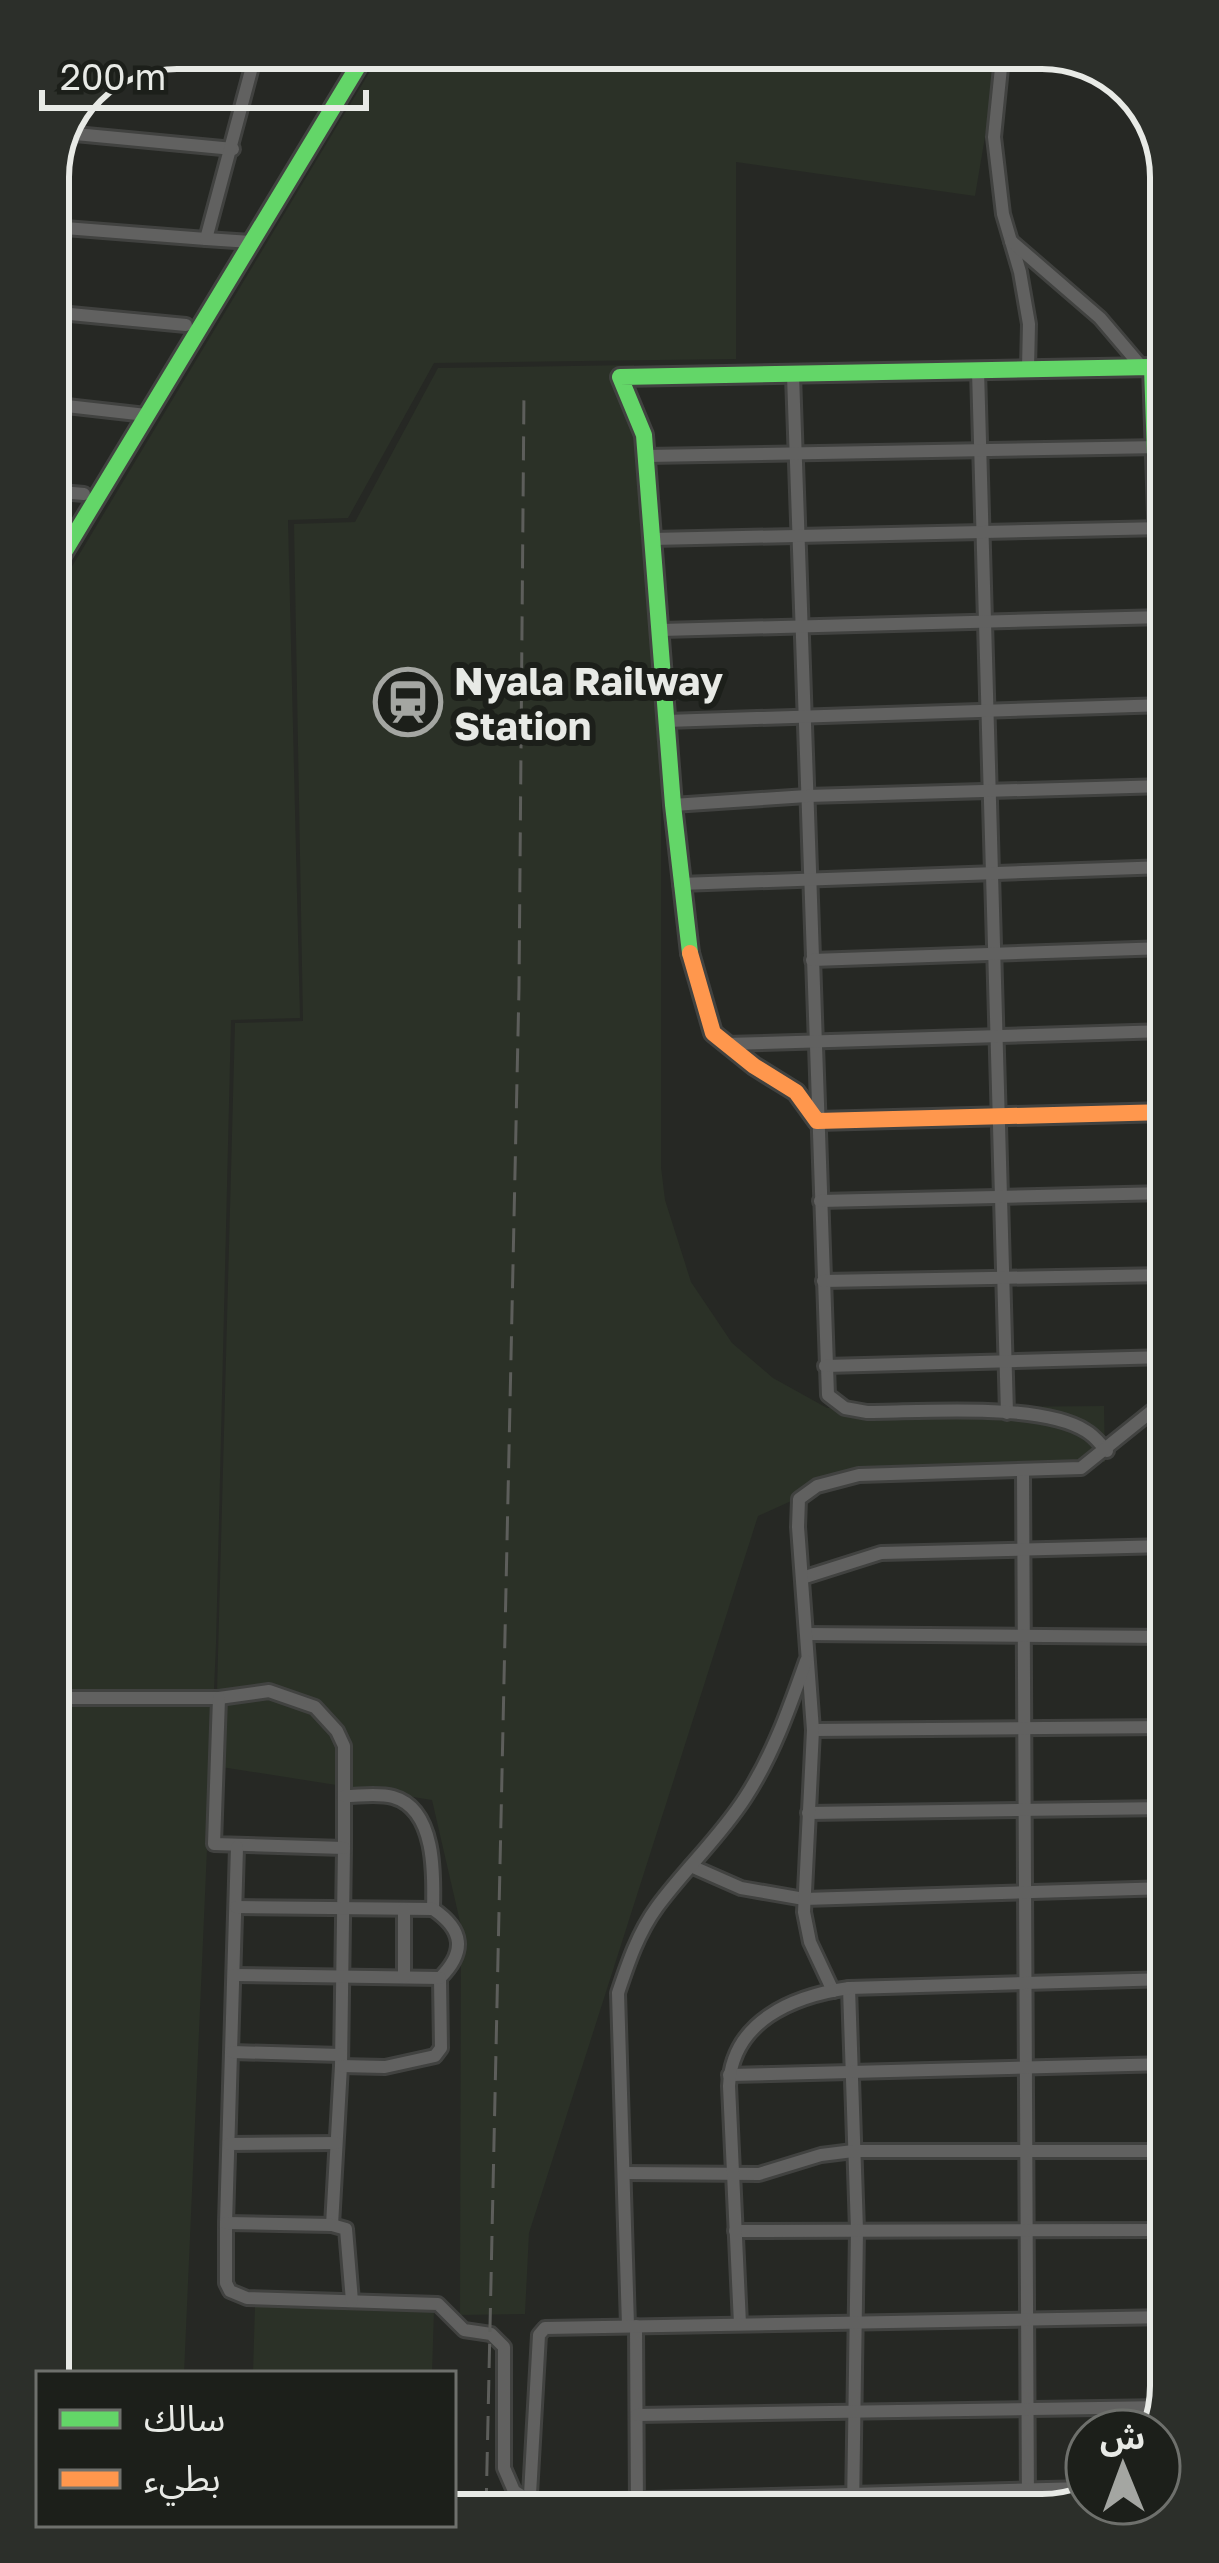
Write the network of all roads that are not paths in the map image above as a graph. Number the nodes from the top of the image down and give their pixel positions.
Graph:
1 (252, 69) edge
2 (349, 69) edge
3 (1001, 69) edge
4 (78, 136) edge
5 (233, 149) junction
6 (69, 228) edge
7 (206, 239) junction
8 (1010, 240) junction
9 (244, 242) junction
10 (204, 309) junction
11 (69, 314) edge
12 (186, 325) junction
13 (1140, 365) junction
14 (1028, 368) junction
15 (1150, 368) edge
16 (978, 370) junction
17 (793, 375) junction
18 (69, 406) edge
19 (140, 414) junction
20 (1150, 447) edge
21 (980, 451) junction
22 (796, 455) junction
23 (646, 456) junction
24 (69, 493) edge
25 (84, 494) junction
26 (69, 520) edge
27 (1150, 528) edge
28 (981, 532) junction
29 (798, 538) junction
30 (652, 539) junction
31 (69, 543) edge
32 (1150, 617) edge
33 (984, 621) junction
34 (801, 626) junction
35 (661, 630) junction
36 (1150, 706) edge
37 (986, 711) junction
38 (804, 718) junction
39 (666, 721) junction
40 (1150, 783) edge
41 (988, 792) junction
42 (807, 796) junction
43 (673, 805) junction
44 (1150, 868) edge
45 (990, 873) junction
46 (809, 879) junction
47 (680, 884) junction
48 (1150, 948) edge
49 (992, 953) junction
50 (812, 960) junction
51 (1150, 1031) edge
52 (994, 1036) junction
53 (814, 1042) junction
54 (725, 1043) junction
55 (1150, 1112) edge
56 (996, 1117) junction
57 (817, 1121) junction
58 (1150, 1193) edge
59 (998, 1196) junction
60 (820, 1201) junction
61 (1150, 1275) edge
62 (1001, 1278) junction
63 (823, 1281) junction
64 (1150, 1357) edge
65 (1005, 1361) junction
66 (826, 1366) junction
67 (1007, 1413) junction
68 (1150, 1414) edge
69 (1107, 1451) junction
70 (1023, 1470) junction
71 (1150, 1546) edge
72 (1024, 1550) junction
73 (802, 1578) junction
74 (807, 1634) junction
75 (1024, 1637) junction
76 (1150, 1637) edge
77 (808, 1654) junction
78 (219, 1698) junction
79 (69, 1699) edge
80 (1150, 1727) edge
81 (1024, 1728) junction
82 (813, 1730) junction
83 (345, 1796) junction
84 (1150, 1808) edge
85 (1025, 1810) junction
86 (808, 1813) junction
87 (237, 1847) junction
88 (344, 1848) junction
89 (692, 1866) junction
90 (1150, 1888) edge
91 (1025, 1891) junction
92 (804, 1899) junction
93 (236, 1907) junction
94 (344, 1909) junction
95 (404, 1909) junction
96 (434, 1909) junction
97 (234, 1976) junction
98 (343, 1976) junction
99 (404, 1977) junction
100 (440, 1978) junction
101 (1150, 1979) edge
102 (1026, 1982) junction
103 (849, 1988) junction
104 (833, 1990) junction
105 (232, 2052) junction
106 (341, 2061) junction
107 (1150, 2064) edge
108 (1026, 2067) junction
109 (849, 2071) junction
110 (729, 2075) junction
111 (336, 2143) junction
112 (229, 2144) junction
113 (853, 2151) junction
114 (1026, 2151) junction
115 (1150, 2151) edge
116 (625, 2173) junction
117 (731, 2176) junction
118 (226, 2223) junction
119 (332, 2225) junction
120 (857, 2230) junction
121 (1150, 2230) edge
122 (735, 2231) junction
123 (1027, 2232) junction
124 (352, 2301) junction
125 (1150, 2317) edge
126 (1027, 2320) junction
127 (853, 2322) junction
128 (740, 2324) junction
129 (632, 2326) junction
130 (1063, 2408) edge
131 (1028, 2409) junction
132 (851, 2413) junction
133 (638, 2415) junction
134 (1063, 2488) edge
135 (1028, 2489) junction
136 (852, 2493) junction
137 (517, 2494) edge
138 (531, 2494) edge
139 (636, 2494) edge
140 (832, 2494) edge
141 (1028, 2494) edge

1 - 5 street
2 - 9 main road
3 - 8 street
4 - 5 street
5 - 7 street
6 - 7 street
7 - 9 street
8 - 13 street
8 - 14 street
9 - 10 main road
10 - 12 main road
10 - 19 main road
11 - 12 street
12 - 19 main road
13 - 14 main road
13 - 15 main road
14 - 16 main road
16 - 17 main road
16 - 21 street
17 - 22 street
17 - 23 main road
18 - 19 street
19 - 25 main road
19 - 31 main road
20 - 21 street
21 - 22 street
21 - 28 street
22 - 23 street
22 - 29 street
23 - 30 main road
24 - 25 street
25 - 26 main road
27 - 28 street
28 - 29 street
28 - 33 street
29 - 30 street
29 - 34 street
30 - 35 main road
32 - 33 street
33 - 34 street
33 - 37 street
34 - 35 street
34 - 38 street
35 - 39 main road
36 - 37 street
37 - 38 street
37 - 41 street
38 - 39 street
38 - 42 street
39 - 43 main road
40 - 41 street
41 - 42 street
41 - 45 street
42 - 43 street
42 - 46 street
43 - 47 main road
44 - 45 street
45 - 46 street
45 - 49 street
46 - 47 street
46 - 50 street
47 - 54 main road
48 - 49 street
49 - 50 street
49 - 52 street
50 - 53 street
51 - 52 street
52 - 53 street
52 - 56 street
53 - 54 street
53 - 57 street
54 - 57 main road
55 - 56 main road
56 - 57 main road
56 - 59 street
57 - 60 street
58 - 59 street
59 - 60 street
59 - 62 street
60 - 63 street
61 - 62 street
62 - 63 street
62 - 65 street
63 - 66 street
64 - 65 street
65 - 66 street
65 - 67 street
66 - 67 street
67 - 69 street
68 - 69 street
69 - 70 street
70 - 72 street
70 - 73 street
71 - 72 street
72 - 73 street
72 - 75 street
73 - 74 street
74 - 75 street
74 - 77 street
75 - 76 street
75 - 81 street
77 - 82 street
77 - 89 street
78 - 79 street
78 - 83 street
78 - 87 street
80 - 81 street
81 - 82 street
81 - 85 street
82 - 86 street
83 - 88 street
83 - 96 street
84 - 85 street
85 - 86 street
85 - 91 street
86 - 92 street
87 - 88 street
87 - 93 street
88 - 94 street
89 - 92 street
89 - 116 street
90 - 91 street
91 - 92 street
91 - 102 street
92 - 104 street
93 - 94 street
93 - 97 street
94 - 95 street
94 - 98 street
95 - 96 street
95 - 99 street
96 - 100 street
97 - 98 street
97 - 105 street
98 - 99 street
98 - 106 street
99 - 100 street
100 - 106 street
101 - 102 street
102 - 103 street
102 - 108 street
103 - 104 street
103 - 109 street
104 - 110 street
105 - 106 street
105 - 112 street
106 - 111 street
107 - 108 street
108 - 109 street
108 - 114 street
109 - 110 street
109 - 113 street
110 - 117 street
111 - 112 street
111 - 119 street
112 - 118 street
113 - 114 street
113 - 117 street
113 - 120 street
114 - 115 street
114 - 123 street
116 - 117 street
116 - 129 street
117 - 122 street
118 - 119 street
118 - 124 street
119 - 124 street
120 - 122 street
120 - 123 street
120 - 127 street
121 - 123 street
122 - 128 street
123 - 126 street
124 - 137 street
125 - 126 street
126 - 127 street
126 - 131 street
127 - 128 street
127 - 132 street
128 - 129 street
129 - 133 street
129 - 138 street
130 - 131 street
131 - 132 street
131 - 135 street
132 - 133 street
132 - 136 street
133 - 139 street
134 - 135 street
135 - 136 street
135 - 141 street
136 - 140 street

